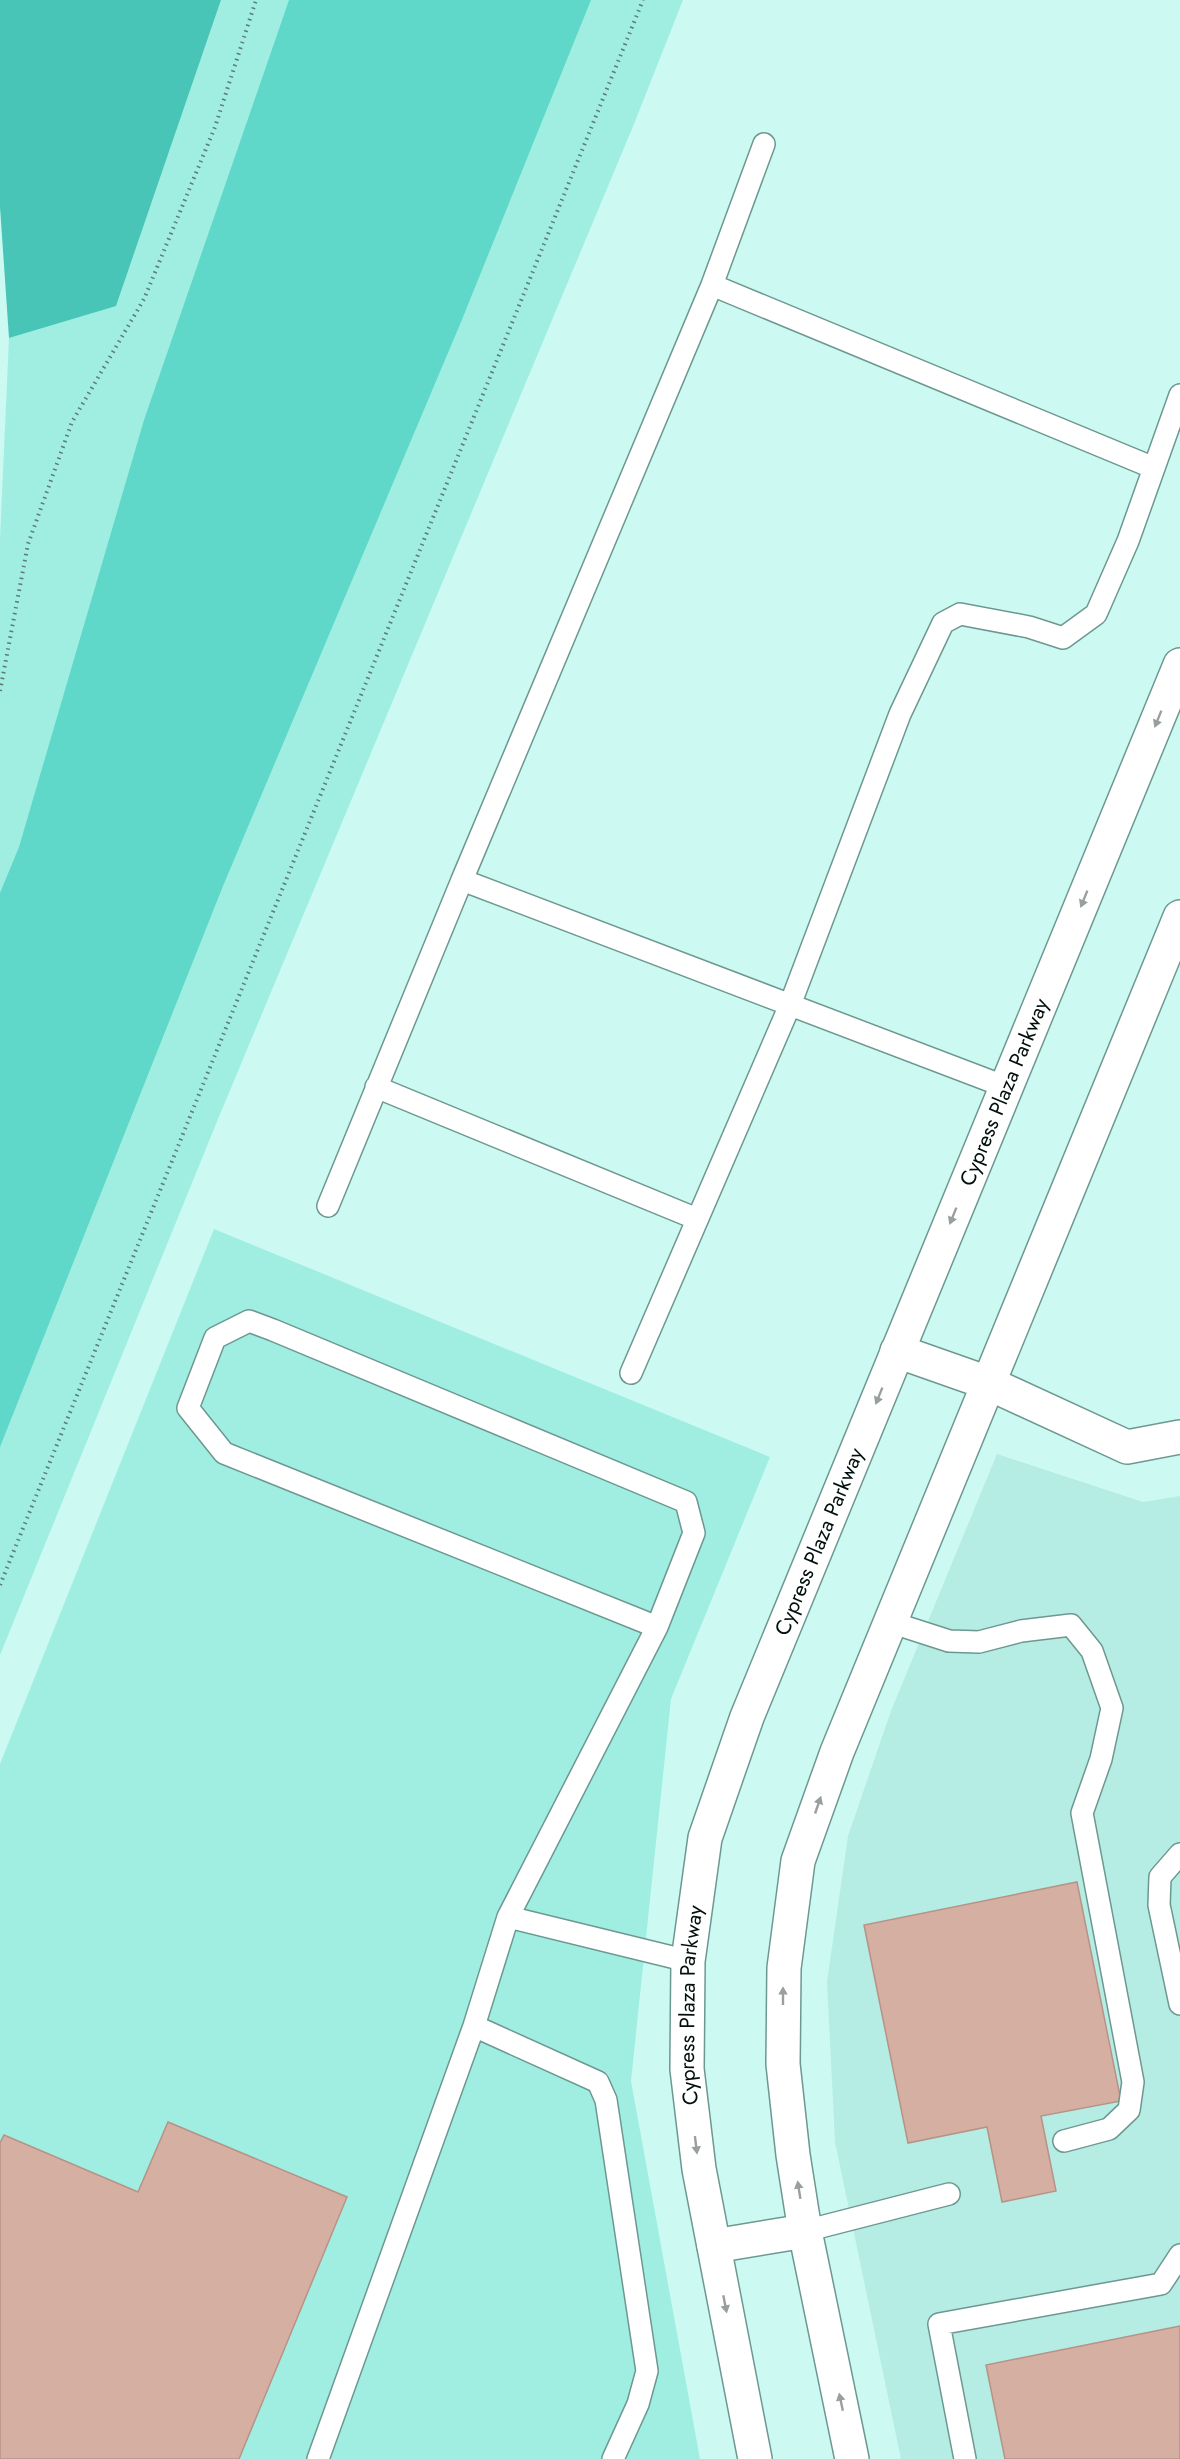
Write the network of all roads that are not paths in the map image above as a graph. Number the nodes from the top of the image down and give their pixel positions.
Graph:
1 (764, 144) dead end
2 (712, 285) junction
3 (1180, 395) edge
4 (1154, 468) junction
5 (1180, 665) edge
6 (462, 880) junction
7 (1180, 917) edge
8 (790, 1005) junction
9 (376, 1087) junction
10 (1006, 1087) junction
11 (328, 1206) dead end
12 (697, 1219) junction
13 (897, 1352) junction
14 (631, 1373) dead end
15 (988, 1383) junction
16 (1180, 1437) edge
17 (890, 1622) junction
18 (657, 1627) junction
19 (1180, 1854) edge
20 (508, 1917) junction
21 (688, 1961) junction
22 (1180, 2004) edge
23 (474, 2026) junction
24 (1064, 2141) dead end
25 (950, 2194) dead end
26 (805, 2231) junction
27 (714, 2246) junction
28 (1180, 2255) edge
29 (318, 2459) edge
30 (613, 2459) edge
31 (755, 2459) edge
32 (852, 2459) edge
33 (965, 2459) edge

1 - 2 lane
2 - 4 lane
2 - 6 lane
3 - 4 lane
4 - 8 lane
5 -> 10 street, Cypress Plaza Parkway
6 - 8 lane
6 - 9 lane
7 - 15 street
8 - 10 lane
8 - 12 lane
9 - 11 lane
9 - 12 lane
10 -> 13 street, Cypress Plaza Parkway
12 - 14 lane
13 - 15 street
13 -> 21 street, Cypress Plaza Parkway
15 - 16 street
15 - 17 street
17 - 24 lane
26 -> 17 street
18 - 18 lane
18 - 20 lane
19 - 22 lane
20 - 21 lane
20 - 23 lane
21 -> 27 street, Cypress Plaza Parkway
23 - 29 lane
23 - 30 lane
25 - 26 lane
26 - 27 street
32 -> 26 street
27 -> 31 street, Cypress Plaza Parkway
28 - 33 lane

